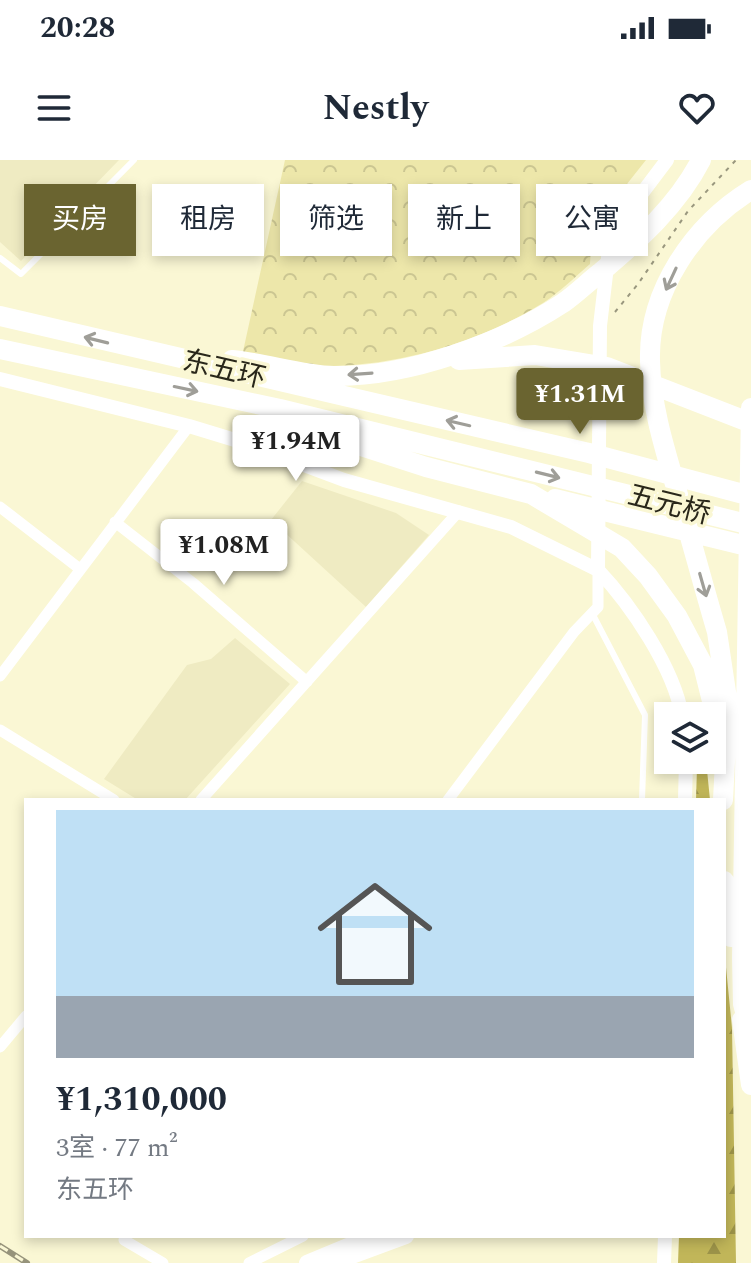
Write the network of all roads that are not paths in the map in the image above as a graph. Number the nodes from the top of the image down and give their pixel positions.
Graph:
1 (134, 160) edge
2 (667, 160) edge
3 (701, 160) edge
4 (751, 190) edge
5 (0, 258) edge
6 (0, 316) edge
7 (0, 349) edge
8 (133, 349) junction
9 (422, 363) junction
10 (0, 379) edge
11 (751, 408) edge
12 (280, 409) junction
13 (751, 423) edge
14 (189, 426) junction
15 (589, 453) joint
16 (588, 484) joint
17 (747, 495) edge
18 (0, 507) edge
19 (459, 511) junction
20 (586, 516) junction
21 (115, 522) junction
22 (751, 525) edge
23 (751, 547) edge
24 (80, 569) junction
25 (598, 570) junction
26 (592, 613) junction
27 (0, 676) edge
28 (307, 682) junction
29 (677, 702) edge
30 (0, 730) edge
31 (686, 774) edge
32 (111, 798) edge
33 (203, 798) edge
34 (449, 798) edge
35 (642, 798) edge
36 (685, 798) edge
37 (721, 798) edge
38 (721, 798) edge
39 (726, 896) edge
40 (21, 1030) edge
41 (751, 1034) edge
42 (0, 1047) edge
43 (751, 1085) edge
44 (270, 1238) edge
45 (298, 1238) edge
46 (367, 1238) edge
47 (401, 1238) edge
48 (665, 1238) edge
49 (124, 1240) dead end
50 (273, 1249) junction
51 (163, 1263) edge
52 (249, 1263) edge
53 (307, 1263) edge
54 (333, 1263) edge
55 (664, 1263) edge

1 - 5 lane
2 - 25 street
3 - 9 highway
4 -> 37 highway
8 -> 6 highway, 东五环
7 -> 12 highway, 东五环
9 -> 8 highway
15 -> 8 highway, 东五环
9 - 13 highway
10 - 14 street
11 - 41 highway
12 -> 16 highway, 东五环
12 - 20 highway
14 - 19 street
14 - 21 street
15 - 17 highway, 五元桥
16 - 22 highway, 五元桥
18 - 24 street
19 - 25 street
19 - 28 street
20 - 23 highway
20 - 38 highway
21 - 24 street
21 - 28 street
24 - 27 street
25 - 26 street
25 - 29 street
26 - 34 street
26 - 35 lane
28 - 33 street
30 - 32 street
31 - 36 street
39 - 43 highway
40 - 42 street
44 - 50 street
45 - 50 street
46 - 53 main road
47 - 54 main road
48 - 55 street
49 - 51 street
50 - 52 street

